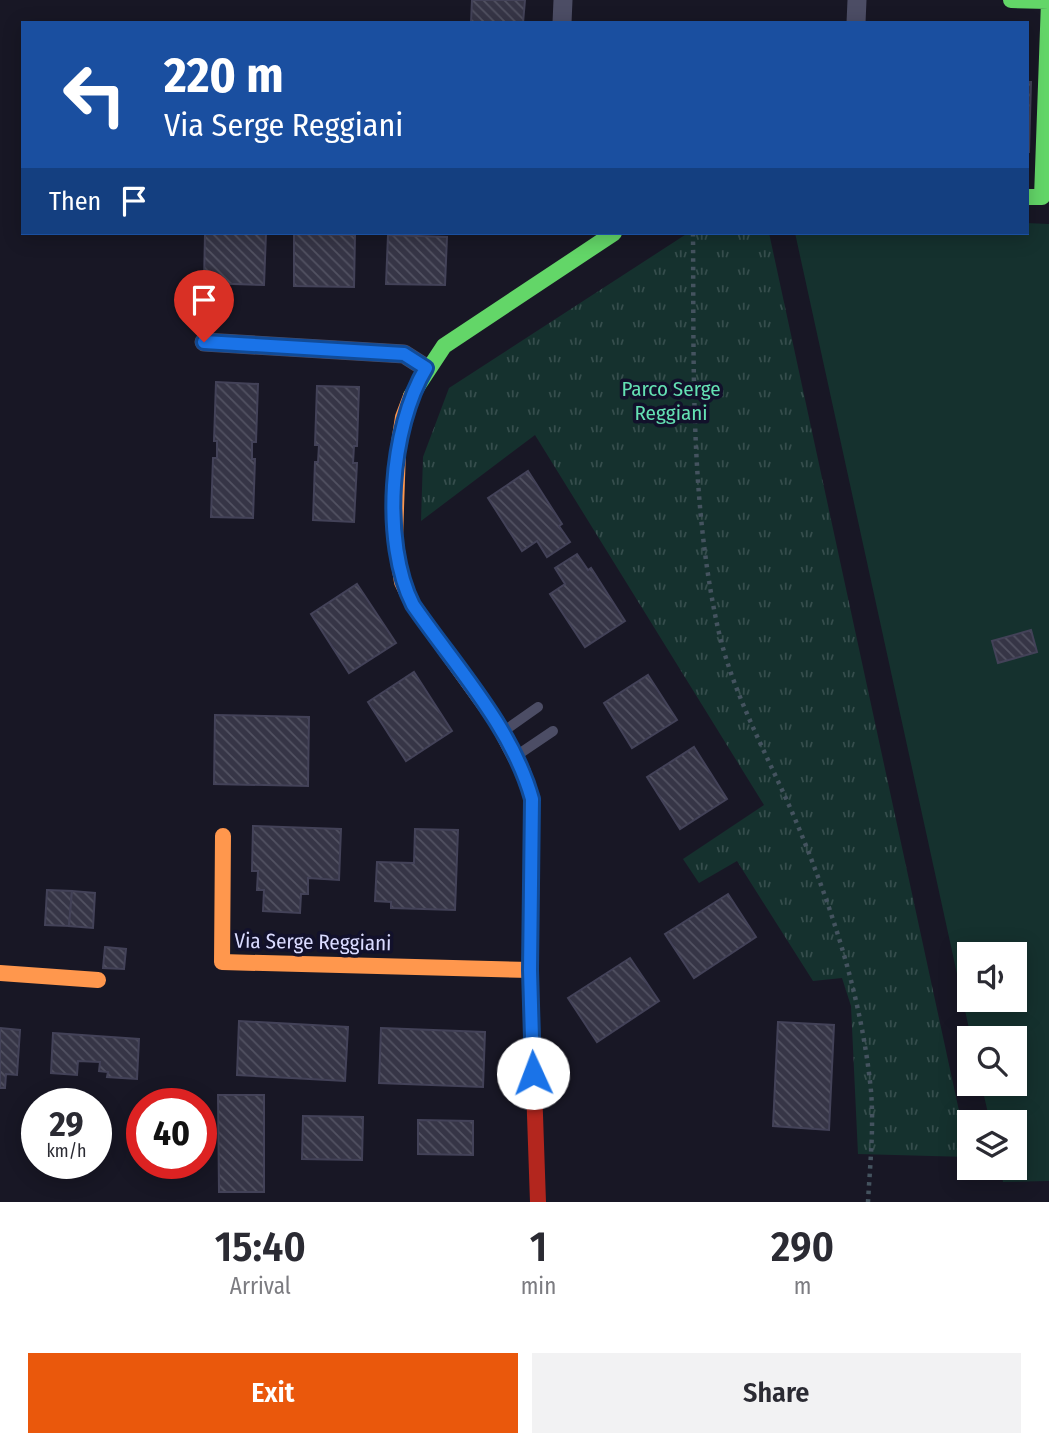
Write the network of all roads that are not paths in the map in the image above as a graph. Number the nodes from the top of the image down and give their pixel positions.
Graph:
1 (563, 0) edge
2 (857, 0) edge
3 (1011, 0) edge
4 (562, 21) edge
5 (856, 21) edge
6 (1029, 197) edge
7 (611, 235) edge
8 (204, 342) dead end
9 (426, 368) junction
10 (538, 707) dead end
11 (554, 731) dead end
12 (502, 732) junction
13 (516, 756) junction
14 (223, 836) dead end
15 (530, 970) junction
16 (0, 973) edge
17 (98, 980) dead end
18 (538, 1202) edge

1 - 4 street
2 - 5 street
3 - 6 street
7 - 9 street
8 - 9 street
9 - 12 street
10 - 12 lane
11 - 13 lane
12 - 13 street
13 - 15 street
14 - 15 street, Via Serge Reggiani
15 - 18 street
16 - 17 street

